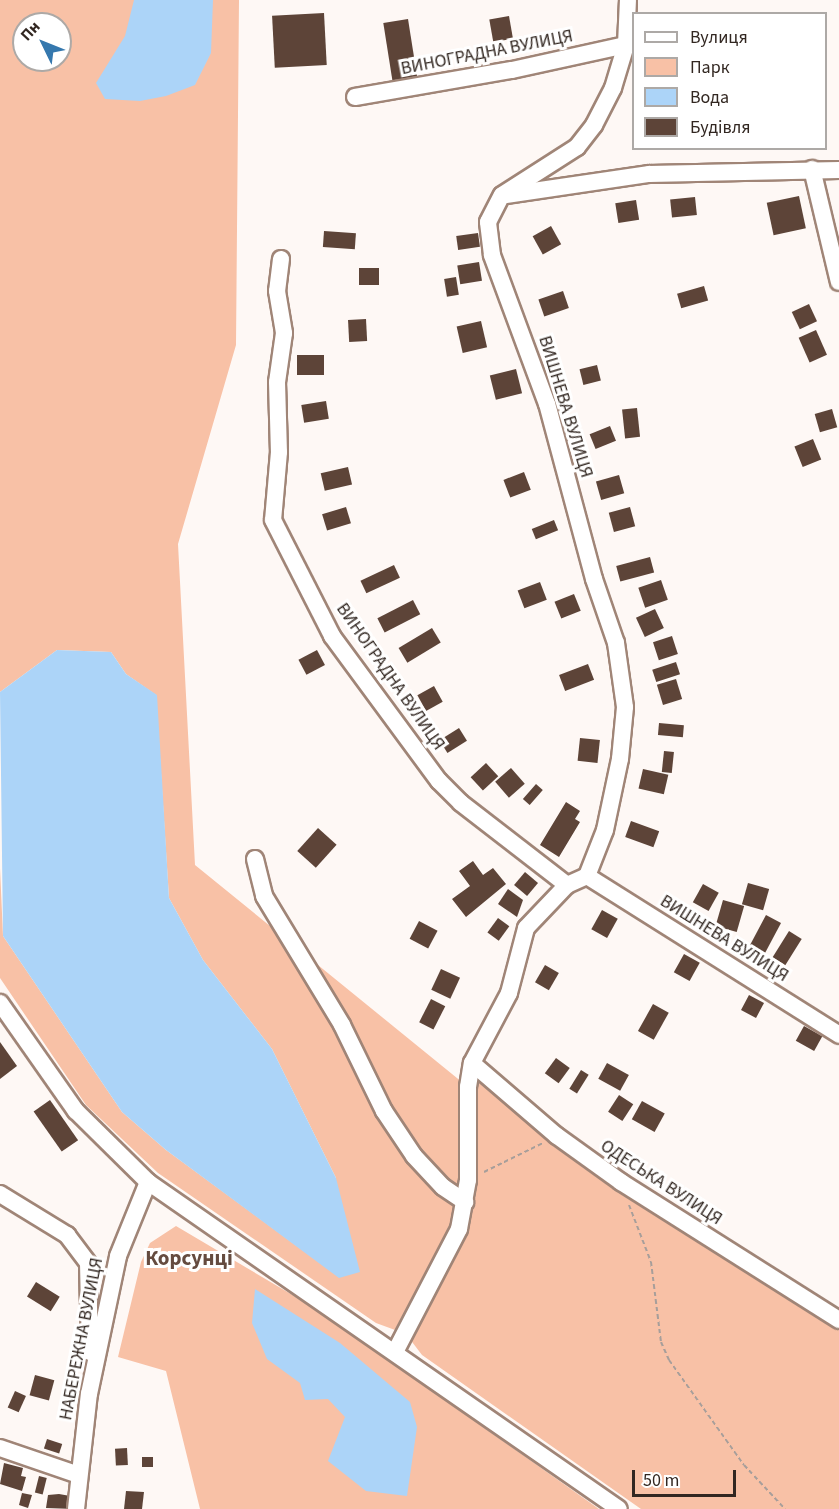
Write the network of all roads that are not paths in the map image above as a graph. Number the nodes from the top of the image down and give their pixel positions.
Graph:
1 (628, 0) edge
2 (626, 45) junction
3 (355, 97) dead end
4 (812, 170) junction
5 (839, 170) edge
6 (502, 195) junction
7 (281, 259) dead end
8 (839, 282) edge
9 (255, 859) dead end
10 (587, 876) junction
11 (567, 885) junction
12 (0, 1003) edge
13 (839, 1035) edge
14 (472, 1063) junction
15 (148, 1182) junction
16 (0, 1194) edge
17 (465, 1202) junction
18 (839, 1320) edge
19 (394, 1352) junction
20 (89, 1394) junction
21 (0, 1448) edge
22 (79, 1475) junction
23 (76, 1509) edge
24 (619, 1509) edge

1 - 2 street, ВИШНЕВА ВУЛИЦЯ
2 - 3 street, ВИНОГРАДНА ВУЛИЦЯ
2 - 6 street, ВИШНЕВА ВУЛИЦЯ
4 - 5 street
4 - 6 street
4 - 8 street
6 - 10 street, ВИШНЕВА ВУЛИЦЯ
7 - 11 street, ВИНОГРАДНА ВУЛИЦЯ
9 - 17 street
10 - 11 street
10 - 13 street, ВИШНЕВА ВУЛИЦЯ
11 - 14 street
12 - 15 street
14 - 17 street
14 - 18 street, ОДЕСЬКА ВУЛИЦЯ
15 - 19 street
15 - 20 street, НАБЕРЕЖНА ВУЛИЦЯ
16 - 20 street
17 - 19 street
19 - 24 street
20 - 22 street, НАБЕРЕЖНА ВУЛИЦЯ
21 - 22 street
22 - 23 street, НАБЕРЕЖНА ВУЛИЦЯ

